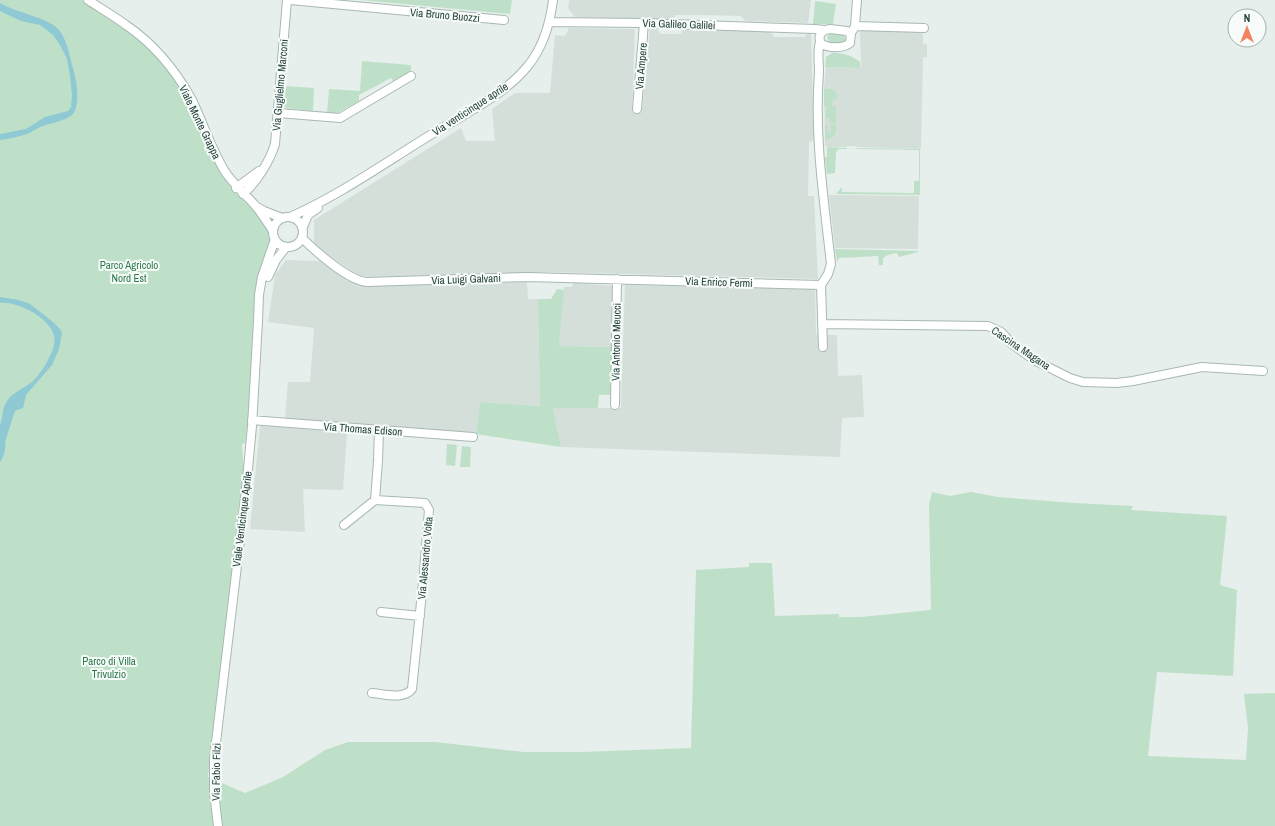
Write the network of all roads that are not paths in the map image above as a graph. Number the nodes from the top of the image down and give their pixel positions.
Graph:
1 (88, 0) edge
2 (288, 0) edge
3 (553, 0) edge
4 (858, 0) edge
5 (856, 14) junction
6 (504, 20) dead end
7 (549, 22) junction
8 (644, 23) junction
9 (855, 26) junction
10 (924, 28) dead end
11 (842, 30) junction
12 (851, 34) junction
13 (821, 36) junction
14 (830, 46) junction
15 (819, 62) junction
16 (411, 76) dead end
17 (637, 108) dead end
18 (278, 113) junction
19 (264, 166) junction
20 (348, 186) junction
21 (236, 188) junction
22 (243, 194) junction
23 (253, 204) junction
24 (286, 217) junction
25 (303, 227) junction
26 (274, 235) junction
27 (302, 238) junction
28 (295, 245) junction
29 (286, 247) junction
30 (323, 256) junction
31 (617, 279) junction
32 (821, 285) junction
33 (258, 321) junction
34 (822, 324) junction
35 (823, 347) dead end
36 (1263, 371) dead end
37 (615, 405) dead end
38 (252, 420) junction
39 (379, 430) junction
40 (474, 437) dead end
41 (375, 500) junction
42 (344, 525) dead end
43 (381, 612) dead end
44 (420, 616) junction
45 (372, 693) dead end
46 (219, 717) joint
47 (218, 826) edge

1 - 21 street, Viale Monte Grappa
2 - 6 street, Via Bruno Buozzi
2 - 18 street, Via Guglielmo Marconi
3 - 7 street, Via venticinque aprile
4 - 5 street
5 - 9 street
5 - 11 street
7 - 8 street, Via Galileo Galilei
7 - 20 street, Via venticinque aprile
8 - 13 street, Via Galileo Galilei
8 - 17 street, Via Ampere
9 - 10 street
9 - 12 street
11 - 12 street
11 - 13 street
12 - 14 street
13 - 14 street
13 - 15 street
14 - 15 street
15 - 32 street
16 - 18 street
18 - 19 street, Via Guglielmo Marconi
19 - 21 street, Via Guglielmo Marconi
19 - 22 street, Via Guglielmo Marconi
20 - 24 street, Via venticinque aprile
20 - 25 street, Via venticinque aprile
21 - 22 street, Viale Monte Grappa
22 - 23 street, Viale Monte Grappa
23 - 24 street, Viale Monte Grappa
23 - 26 street, Viale Monte Grappa
24 - 25 street
24 - 26 street
25 - 27 street
26 - 29 street
26 - 33 street, Viale Venticinque Aprile
27 - 28 street
27 - 30 street, Via Luigi Galvani
28 - 29 street
28 - 30 street, Via Luigi Galvani
29 - 33 street, Viale Venticinque Aprile
30 - 31 street, Via Luigi Galvani
31 - 32 street, Via Enrico Fermi
31 - 37 street, Via Antonio Meucci
32 - 34 street
33 - 38 street, Viale Venticinque Aprile
34 - 35 street
34 - 36 street, Cascina Magana
38 - 39 street, Via Thomas Edison
38 - 46 street, Viale Venticinque Aprile
39 - 40 street, Via Thomas Edison
39 - 41 street
41 - 42 street
41 - 44 street, Via Alessandro Volta
43 - 44 street
44 - 45 street, Via Alessandro Volta
46 - 47 street, Via Fabio Filzi

